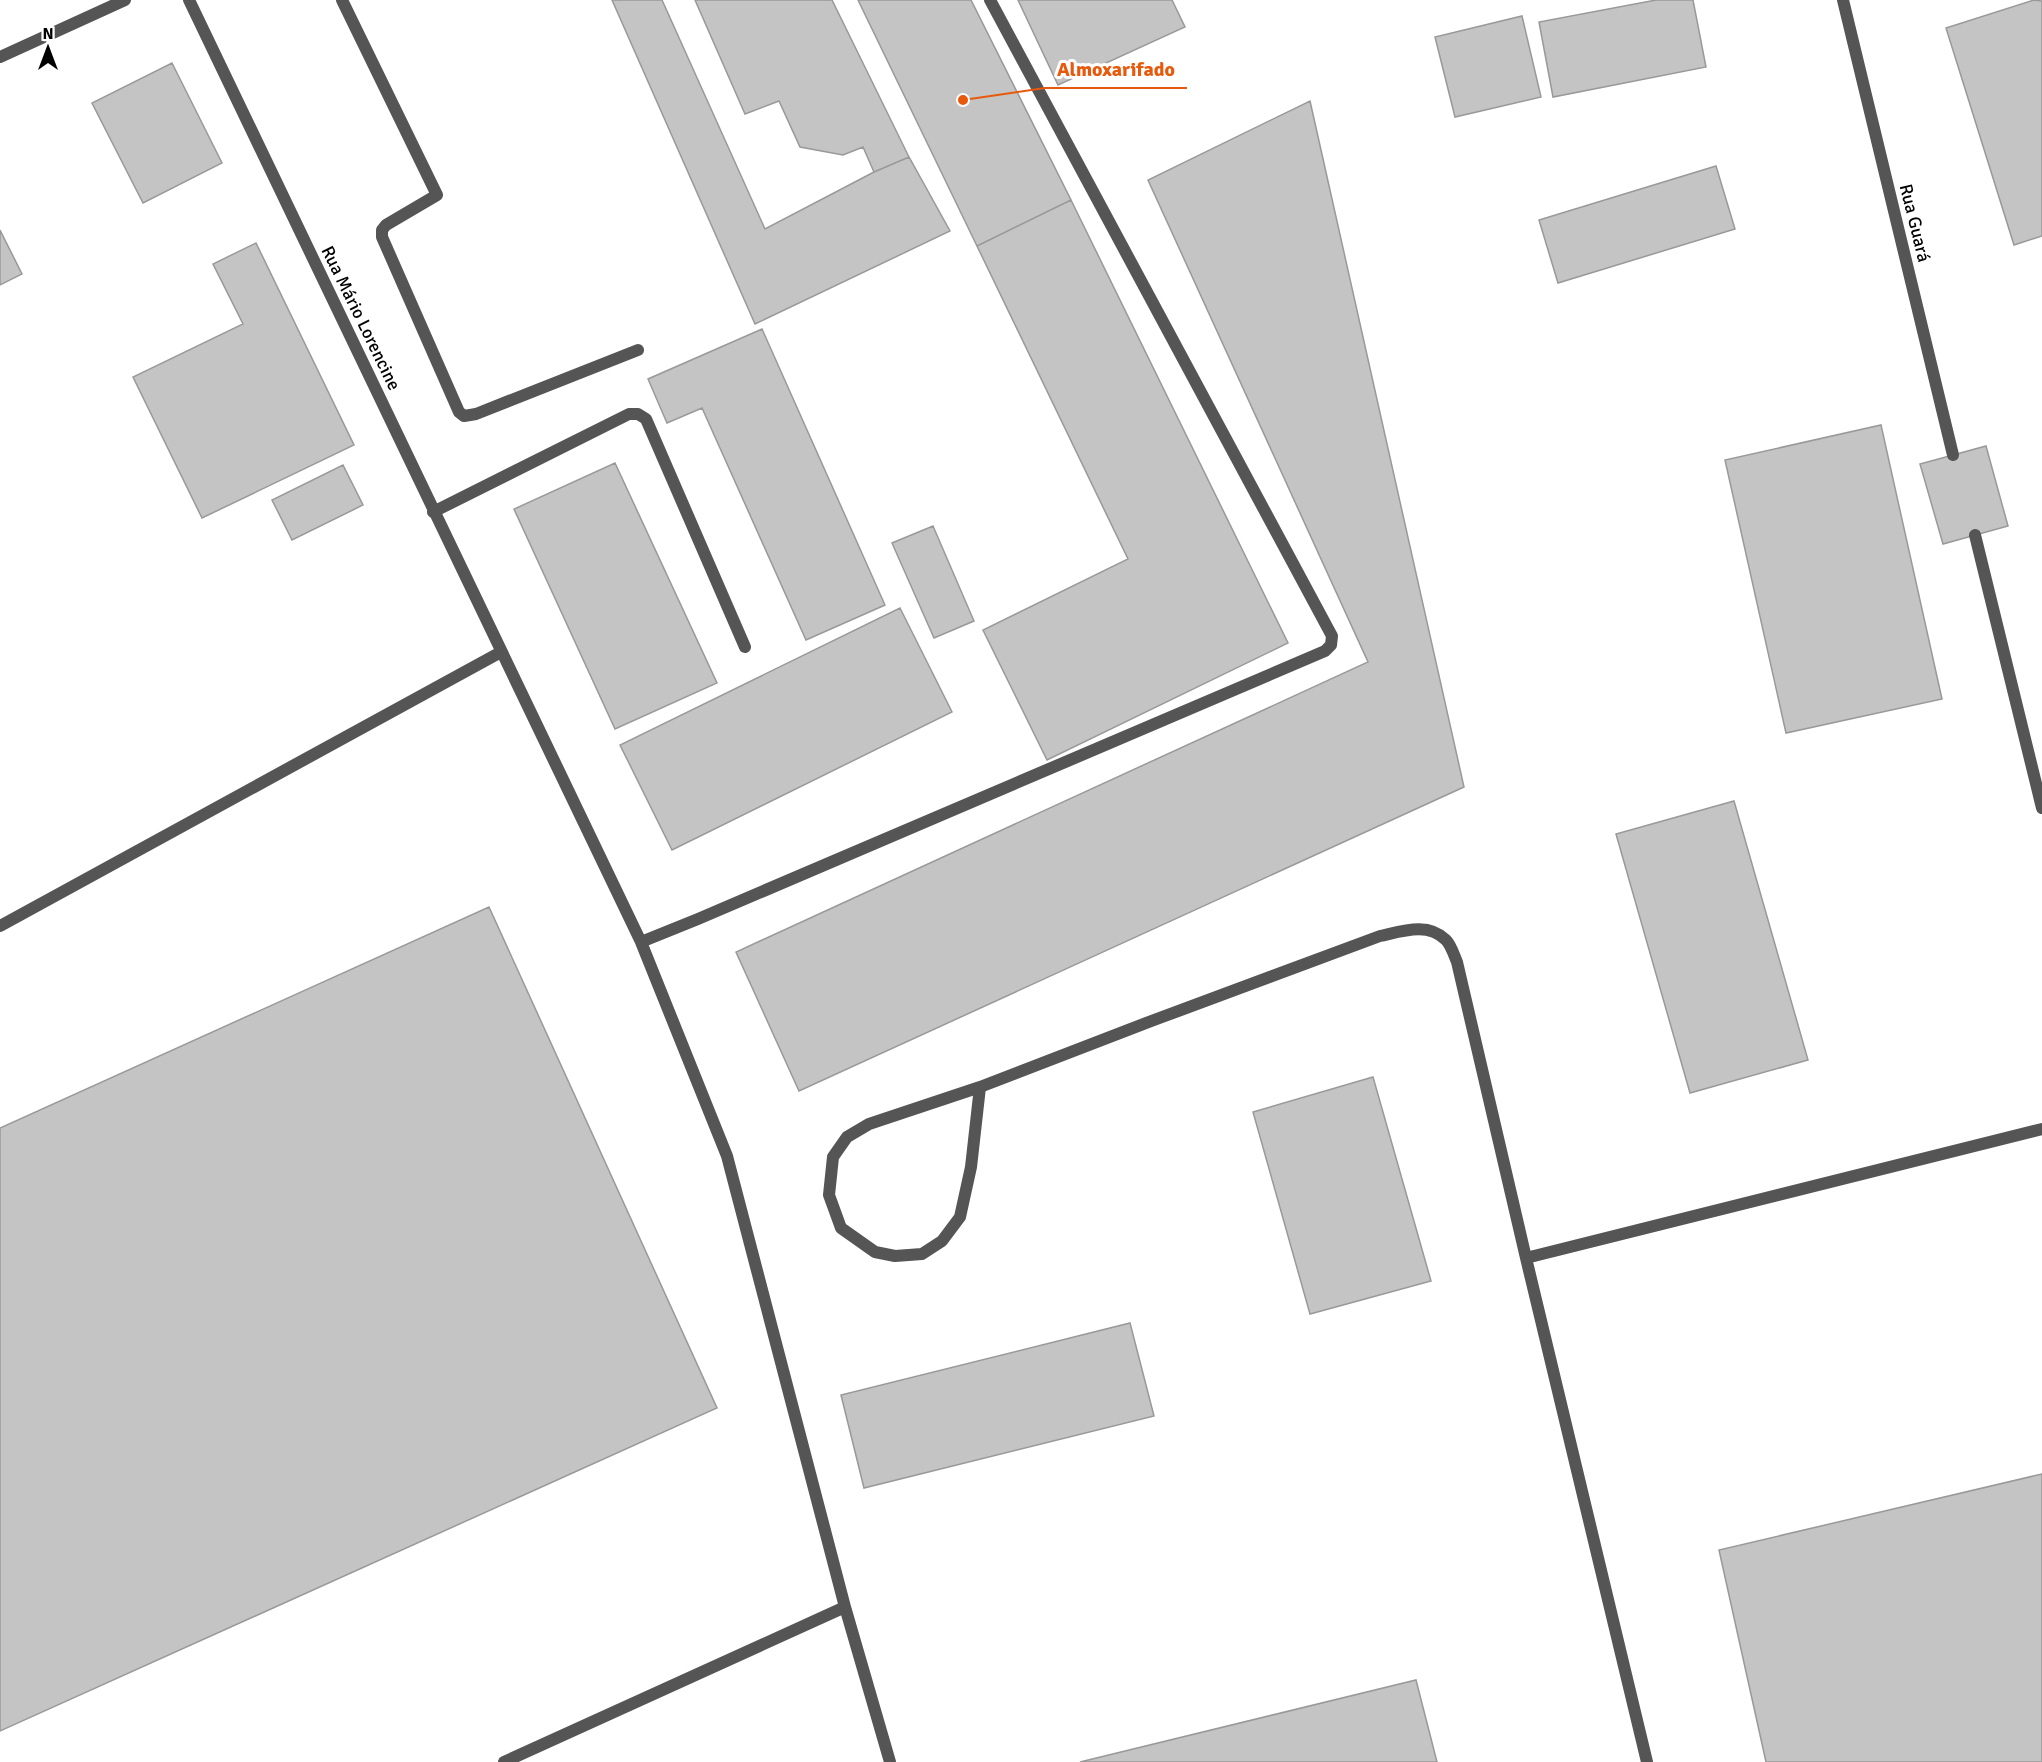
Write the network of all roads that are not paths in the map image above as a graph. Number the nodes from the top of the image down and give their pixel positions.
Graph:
1 (125, 0) edge
2 (189, 0) edge
3 (342, 0) edge
4 (990, 0) edge
5 (1843, 0) edge
6 (0, 57) edge
7 (639, 350) dead end
8 (1953, 455) dead end
9 (433, 512) junction
10 (1975, 536) dead end
11 (745, 648) dead end
12 (501, 652) junction
13 (2042, 808) edge
14 (0, 926) edge
15 (641, 942) junction
16 (980, 1087) junction
17 (2042, 1129) edge
18 (1526, 1258) junction
19 (845, 1607) junction
20 (504, 1762) edge
21 (890, 1762) edge
22 (1647, 1762) edge

1 - 6 street
2 - 9 street, Rua Mário Lorencine
3 - 7 street
4 - 15 street
5 - 8 street, Rua Guará
9 - 11 street
9 - 12 street, Rua Mário Lorencine
10 - 13 street
12 - 14 street
12 - 15 street, Rua Mário Lorencine
15 - 19 street, Rua Mário Lorencine
16 - 16 street
16 - 18 street
17 - 18 street
18 - 22 street
19 - 20 street
19 - 21 street, Rua Mário Lorencine

